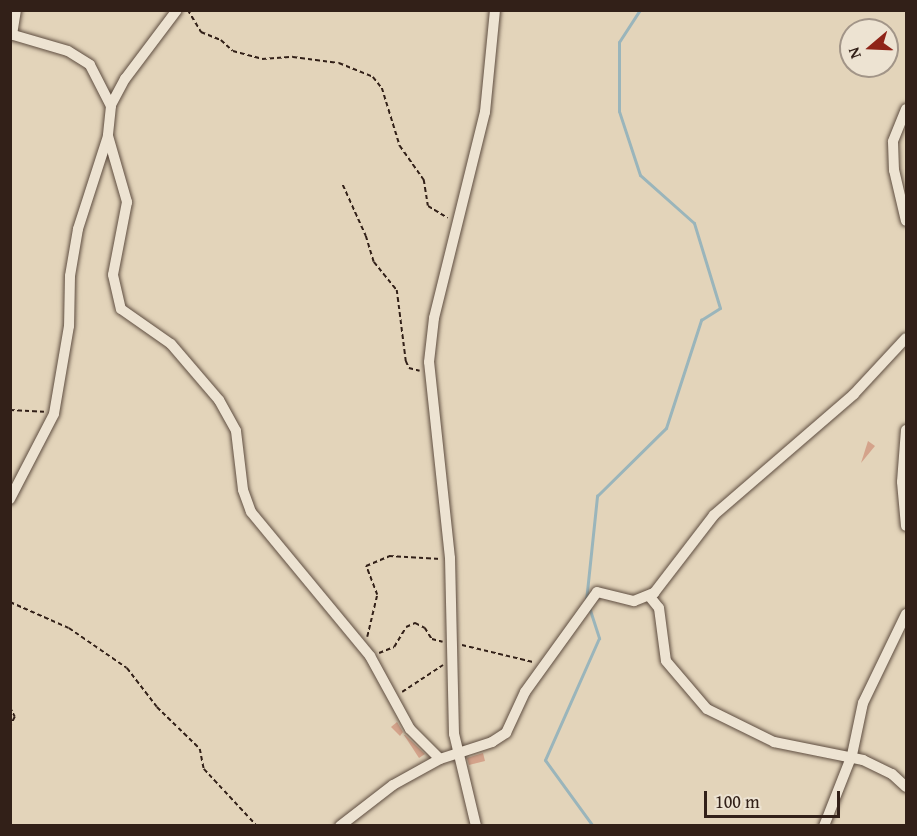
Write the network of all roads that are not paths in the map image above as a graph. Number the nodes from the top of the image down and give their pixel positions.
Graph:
1 (16, 10) edge
2 (177, 10) edge
3 (495, 10) edge
4 (11, 35) edge
5 (111, 106) junction
6 (906, 109) edge
7 (108, 136) junction
8 (906, 221) edge
9 (906, 338) edge
10 (906, 430) edge
11 (10, 499) edge
12 (906, 526) edge
13 (650, 597) junction
14 (906, 615) edge
15 (457, 752) junction
16 (852, 755) junction
17 (440, 759) junction
18 (906, 787) edge
19 (340, 825) edge
20 (476, 825) edge
21 (824, 825) edge

1 - 4 street
2 - 5 street
3 - 15 street
4 - 5 street
5 - 7 street
6 - 8 street
7 - 11 street
7 - 17 street
9 - 13 street
10 - 12 street
13 - 15 street
13 - 16 street
14 - 16 street
15 - 17 street
15 - 20 street
16 - 18 street
16 - 21 street
17 - 19 street

